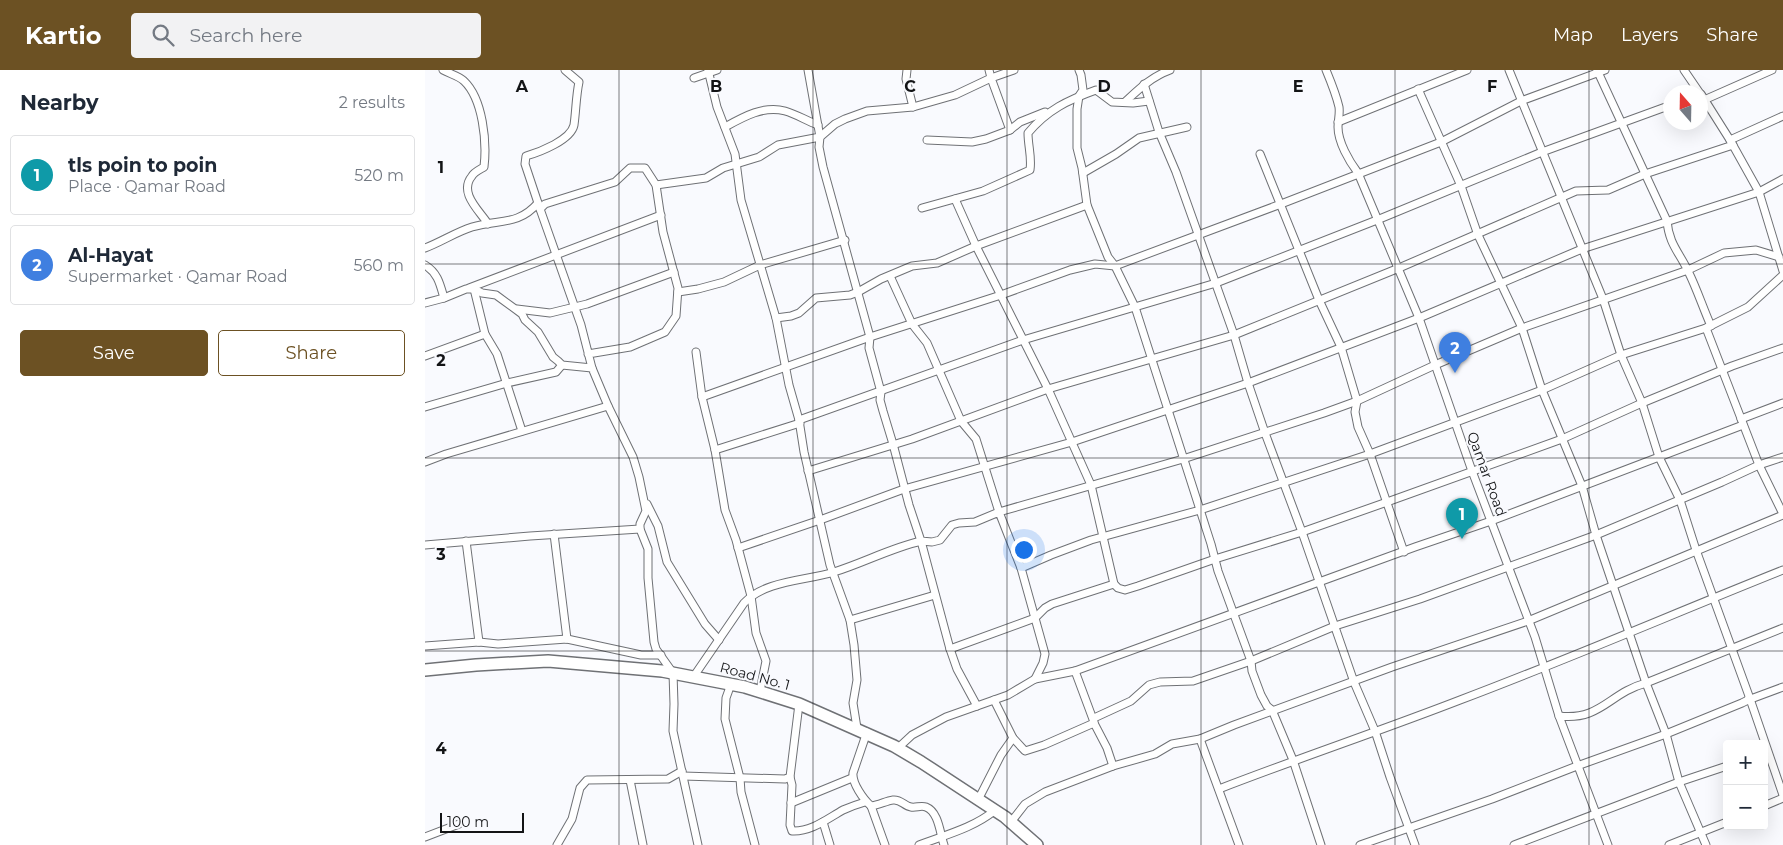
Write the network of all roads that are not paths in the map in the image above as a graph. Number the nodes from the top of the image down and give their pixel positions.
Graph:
1 (443, 70) edge
2 (565, 70) edge
3 (717, 70) edge
4 (808, 70) edge
5 (907, 70) edge
6 (989, 70) edge
7 (1013, 70) edge
8 (1079, 70) edge
9 (1170, 70) edge
10 (1467, 70) edge
11 (1509, 70) edge
12 (1684, 70) edge
13 (1772, 70) edge
14 (708, 71) edge
15 (1329, 71) edge
16 (1600, 71) edge
17 (694, 78) dead end
18 (991, 78) junction
19 (1143, 84) junction
20 (1694, 85) edge
21 (1418, 89) junction
22 (1708, 93) edge
23 (1079, 96) junction
24 (1149, 101) junction
25 (1125, 102) junction
26 (1521, 102) junction
27 (1708, 106) edge
28 (913, 107) junction
29 (1663, 108) edge
30 (1051, 110) junction
31 (1783, 116) edge
32 (1338, 122) junction
33 (1621, 123) junction
34 (818, 124) junction
35 (1187, 126) dead end
36 (725, 127) junction
37 (1010, 130) junction
38 (1159, 132) junction
39 (821, 137) junction
40 (927, 140) dead end
41 (1441, 142) junction
42 (1732, 143) junction
43 (1542, 152) junction
44 (1260, 154) dead end
45 (737, 163) junction
46 (1083, 173) junction
47 (1358, 173) junction
48 (1645, 174) junction
49 (1783, 179) edge
50 (656, 185) junction
51 (1461, 186) junction
52 (1759, 192) junction
53 (1561, 197) junction
54 (955, 199) junction
55 (1281, 204) junction
56 (1087, 205) junction
57 (539, 206) junction
58 (922, 208) dead end
59 (661, 215) junction
60 (1377, 220) junction
61 (1667, 221) junction
62 (488, 224) junction
63 (1198, 234) junction
64 (1478, 235) junction
65 (845, 240) junction
66 (976, 246) junction
67 (425, 248) edge
68 (1582, 248) junction
69 (1299, 251) junction
70 (557, 255) junction
71 (1779, 257) junction
72 (425, 265) edge
73 (760, 265) junction
74 (1115, 266) junction
75 (1399, 268) junction
76 (1688, 270) junction
77 (1783, 271) edge
78 (674, 272) junction
79 (1783, 275) edge
80 (891, 276) junction
81 (1502, 282) junction
82 (1216, 283) junction
83 (466, 289) junction
84 (474, 289) junction
85 (678, 292) junction
86 (858, 292) junction
87 (1001, 295) junction
88 (444, 298) junction
89 (1603, 299) junction
90 (1319, 300) junction
91 (425, 302) edge
92 (574, 307) junction
93 (1135, 307) junction
94 (517, 309) junction
95 (776, 318) junction
96 (1419, 318) junction
97 (912, 324) junction
98 (1709, 327) junction
99 (1521, 328) junction
100 (485, 334) junction
101 (1235, 335) junction
102 (870, 337) junction
103 (1023, 340) junction
104 (1341, 347) junction
105 (1783, 348) edge
106 (696, 352) dead end
107 (588, 354) junction
108 (1621, 355) junction
109 (425, 356) edge
110 (1152, 359) junction
111 (562, 364) junction
112 (1435, 365) junction
113 (787, 367) junction
114 (593, 368) junction
115 (939, 370) junction
116 (1722, 371) junction
117 (507, 383) junction
118 (1248, 383) junction
119 (1048, 389) junction
120 (1542, 390) junction
121 (881, 392) junction
122 (702, 397) junction
123 (1357, 401) junction
124 (1642, 403) junction
125 (1783, 403) edge
126 (608, 406) junction
127 (425, 408) edge
128 (1168, 410) junction
129 (799, 422) junction
130 (961, 422) junction
131 (1455, 422) junction
132 (1742, 422) junction
133 (522, 431) junction
134 (1265, 433) junction
135 (1562, 439) junction
136 (1071, 442) junction
137 (893, 444) junction
138 (715, 450) junction
139 (1370, 454) junction
140 (1659, 457) junction
141 (1783, 457) edge
142 (1183, 459) junction
143 (425, 462) edge
144 (1759, 464) junction
145 (985, 468) junction
146 (808, 471) junction
147 (1472, 471) junction
148 (1283, 483) junction
149 (1091, 485) junction
150 (1582, 486) junction
151 (904, 489) junction
152 (642, 495) junction
153 (1680, 500) junction
154 (1387, 502) junction
155 (1199, 510) junction
156 (999, 512) junction
157 (1783, 515) edge
158 (820, 520) junction
159 (1491, 521) junction
160 (640, 529) junction
161 (1302, 532) junction
162 (554, 534) junction
163 (1597, 535) junction
164 (1103, 536) junction
165 (921, 541) junction
166 (466, 542) junction
167 (425, 545) edge
168 (738, 548) junction
169 (1696, 550) junction
170 (1404, 552) junction
171 (1215, 559) junction
172 (1021, 568) junction
173 (1508, 568) junction
174 (1783, 570) edge
175 (833, 572) junction
176 (1319, 583) junction
177 (1114, 584) junction
178 (1615, 586) junction
179 (935, 595) junction
180 (751, 596) junction
181 (1713, 598) junction
182 (1233, 613) junction
183 (1035, 618) junction
184 (849, 620) junction
185 (1528, 621) junction
186 (1335, 626) junction
187 (1783, 628) edge
188 (1630, 632) junction
189 (567, 639) junction
190 (719, 640) junction
191 (479, 642) junction
192 (425, 646) edge
193 (1731, 648) junction
194 (950, 649) junction
195 (661, 655) junction
196 (1251, 661) junction
197 (1544, 668) junction
198 (425, 670) edge
199 (1075, 671) junction
200 (673, 673) junction
201 (694, 676) junction
202 (1035, 679) junction
203 (1354, 682) junction
204 (1646, 683) junction
205 (731, 684) junction
206 (1783, 688) edge
207 (760, 691) junction
208 (1749, 699) junction
209 (994, 700) junction
210 (799, 704) junction
211 (977, 706) junction
212 (1272, 710) junction
213 (1559, 716) junction
214 (1094, 721) junction
215 (862, 730) junction
216 (1375, 732) junction
217 (1666, 734) junction
218 (1013, 738) junction
219 (1199, 739) junction
220 (1763, 740) edge
221 (898, 748) junction
222 (1768, 756) edge
223 (1293, 760) junction
224 (1113, 766) junction
225 (1577, 766) junction
226 (1723, 767) edge
227 (682, 773) junction
228 (790, 777) junction
229 (740, 778) junction
230 (853, 778) junction
231 (630, 780) junction
232 (1679, 782) junction
233 (1219, 790) junction
234 (1783, 796) edge
235 (979, 800) junction
236 (791, 803) junction
237 (868, 804) junction
238 (1768, 804) edge
239 (995, 811) junction
240 (1597, 815) junction
241 (823, 822) junction
242 (1011, 822) junction
243 (459, 824) dead end
244 (1723, 824) edge
245 (1410, 828) junction
246 (1702, 832) junction
247 (941, 836) junction
248 (425, 837) edge
249 (557, 845) edge
250 (643, 845) edge
251 (698, 845) edge
252 (755, 845) edge
253 (830, 845) edge
254 (885, 845) edge
255 (919, 845) edge
256 (944, 845) edge
257 (1037, 845) edge
258 (1239, 845) edge
259 (1321, 845) edge
260 (1360, 845) edge
261 (1415, 845) edge
262 (1514, 845) edge
263 (1608, 845) edge
264 (1669, 845) edge
265 (1706, 845) edge

1 - 62 street
2 - 57 street
3 - 14 street
4 - 34 street
5 - 28 street
6 - 18 street
7 - 18 street
8 - 23 street
9 - 19 street
10 - 21 street
11 - 26 street
12 - 20 street
13 - 22 street
14 - 17 street
14 - 36 street
15 - 32 street, Qamar Road
16 - 26 street
16 - 33 street
18 - 28 street
18 - 37 street
19 - 24 street
19 - 25 street
21 - 32 street
21 - 41 street
23 - 25 street
23 - 30 street
23 - 46 street
24 - 25 street
24 - 38 street
26 - 41 street
26 - 43 street
27 - 42 street
28 - 39 street
29 - 33 street
30 - 37 street
30 - 54 street
31 - 42 street
32 - 47 street, Qamar Road
33 - 43 street
33 - 48 street
34 - 36 street
34 - 39 street
35 - 38 street
36 - 45 street
37 - 40 street
38 - 46 street
38 - 63 street
39 - 45 street
39 - 65 street
41 - 47 street
41 - 51 street
42 - 48 street
42 - 52 street
43 - 51 street
43 - 53 street
44 - 55 street
45 - 50 street
45 - 73 street
46 - 56 street
47 - 55 street
47 - 60 street, Qamar Road
48 - 53 street
48 - 61 street
49 - 52 street
50 - 57 street
50 - 59 street
51 - 60 street
51 - 64 street
52 - 61 street
52 - 71 street
53 - 64 street
53 - 68 street
54 - 58 street
54 - 66 street
55 - 63 street
55 - 69 street
56 - 66 street
56 - 74 street
57 - 62 street
57 - 70 street
59 - 70 street
59 - 78 street
60 - 69 street
60 - 75 street, Qamar Road
61 - 68 street
61 - 76 street
62 - 67 street
63 - 74 street
63 - 82 street
64 - 75 street
64 - 81 street
65 - 73 street
65 - 86 street
66 - 80 street
66 - 87 street
68 - 81 street
68 - 89 street
69 - 82 street
69 - 90 street
70 - 83 street
70 - 92 street
71 - 76 street
71 - 77 street
72 - 88 street
73 - 85 street
73 - 95 street
74 - 87 street
74 - 93 street
75 - 90 street
75 - 96 street, Qamar Road
76 - 89 street
76 - 98 street
78 - 85 street
78 - 92 street
79 - 98 street
80 - 86 street
80 - 97 street
81 - 96 street
81 - 99 street
82 - 93 street
82 - 101 street
83 - 84 street
83 - 88 street
84 - 94 street
84 - 100 street
85 - 107 street
86 - 95 street
86 - 102 street
87 - 97 street
87 - 103 street
88 - 91 street
89 - 99 street
89 - 108 street
90 - 101 street
90 - 104 street
92 - 94 street
92 - 107 street
93 - 103 street
93 - 110 street
94 - 111 street
95 - 113 street
96 - 104 street
96 - 112 street, Qamar Road
97 - 102 street
97 - 115 street
98 - 108 street
98 - 116 street
99 - 112 street
99 - 120 street
100 - 109 street
100 - 117 street
101 - 110 street
101 - 118 street
102 - 113 street
102 - 121 street
103 - 115 street
103 - 119 street
104 - 118 street
104 - 123 street
105 - 116 street
106 - 122 street
107 - 114 street
108 - 120 street
108 - 124 street
110 - 119 street
110 - 128 street
111 - 114 street
111 - 117 street
112 - 123 street
112 - 131 street, Qamar Road
113 - 122 street
113 - 129 street
114 - 126 street
115 - 121 street
115 - 130 street
116 - 124 street
116 - 132 street
117 - 127 street
117 - 133 street
118 - 128 street
118 - 134 street
119 - 130 street
119 - 136 street
120 - 131 street
120 - 135 street
121 - 129 street
121 - 137 street
122 - 138 street
123 - 134 street
123 - 139 street
124 - 135 street
124 - 140 street
125 - 132 street
126 - 133 street
126 - 152 street
128 - 136 street
128 - 142 street
129 - 138 street
129 - 146 street
130 - 137 street
130 - 145 street
131 - 139 street
131 - 147 street, Qamar Road
132 - 140 street
132 - 144 street
133 - 143 street
134 - 142 street
134 - 148 street
135 - 147 street
135 - 150 street
136 - 145 street
136 - 149 street
137 - 146 street
137 - 151 street
138 - 168 street
139 - 148 street
139 - 154 street
140 - 150 street
140 - 153 street
141 - 144 street
142 - 149 street
142 - 155 street
144 - 153 street
144 - 157 street
145 - 151 street
145 - 156 street
146 - 158 street
147 - 154 street
147 - 159 street, Qamar Road
148 - 155 street
148 - 161 street
149 - 156 street
149 - 164 street
150 - 159 street
150 - 163 street
151 - 158 street
151 - 165 street
152 - 160 street
152 - 190 street
153 - 163 street
153 - 169 street
154 - 161 street
154 - 170 street
155 - 164 street
155 - 171 street
156 - 165 street
156 - 172 street
157 - 169 street
158 - 168 street
158 - 175 street
159 - 170 street
159 - 173 street, Qamar Road
160 - 162 street
160 - 195 street
161 - 171 street
161 - 176 street
162 - 166 street
162 - 189 street
163 - 173 street
163 - 178 street
164 - 172 street
164 - 177 street
165 - 175 street
165 - 179 street
166 - 167 street
166 - 191 street
168 - 180 street
169 - 178 street
169 - 181 street
170 - 176 street
171 - 177 street
171 - 182 street
172 - 183 street
173 - 185 street, Qamar Road
173 - 186 street
174 - 181 street
175 - 180 street
175 - 184 street
176 - 182 street
176 - 186 street
177 - 183 street
178 - 185 street
178 - 188 street
179 - 184 street
179 - 194 street
180 - 190 street
180 - 207 street
181 - 188 street
181 - 193 street
182 - 196 street
182 - 199 street
183 - 194 street
183 - 202 street
184 - 215 street
185 - 197 street, Qamar Road
185 - 203 street
186 - 196 street
186 - 203 street
187 - 193 street
188 - 197 street
188 - 204 street
189 - 191 street
189 - 195 street
190 - 201 street
191 - 192 street
193 - 204 street
193 - 208 street
194 - 211 street
195 - 200 street
196 - 212 street
196 - 214 street
197 - 213 street, Qamar Road
197 - 216 street
198 - 200 highway, Road No. 1
199 - 202 street
199 - 214 street
200 - 201 highway, Road No. 1
200 - 227 street
201 - 205 highway, Road No. 1
202 - 209 street
203 - 212 street
203 - 216 street
204 - 213 street
204 - 217 street
205 - 207 highway, Road No. 1
205 - 229 street
206 - 208 street
207 - 210 highway, Road No. 1
208 - 217 street
208 - 220 street
209 - 211 street
209 - 218 street
210 - 215 highway, Road No. 1
210 - 228 street
211 - 221 street
212 - 219 street
212 - 223 street
213 - 225 street, Qamar Road
214 - 218 street
214 - 224 street
215 - 221 highway, Road No. 1
215 - 230 street
216 - 223 street
216 - 245 street
217 - 225 street
217 - 232 street
218 - 235 street
219 - 224 street
219 - 233 street
221 - 235 highway, Road No. 1
222 - 234 street
223 - 233 street
223 - 259 street
224 - 242 street
225 - 240 street, Qamar Road
225 - 245 street
226 - 232 street
227 - 229 street
227 - 231 street
227 - 251 street
228 - 229 street
228 - 236 street
229 - 252 street
230 - 236 street
230 - 237 street
231 - 249 street
231 - 250 street
232 - 240 street
232 - 246 street
233 - 258 street
234 - 238 street
235 - 239 highway, Road No. 1
236 - 241 street
237 - 241 street
237 - 247 street
237 - 254 street
239 - 242 highway, Road No. 1
239 - 247 street
240 - 262 street
240 - 263 street, Qamar Road
241 - 253 street
242 - 257 highway, Road No. 1
243 - 248 street
244 - 246 street
245 - 260 street
245 - 261 street
246 - 264 street
246 - 265 street
247 - 255 street
247 - 256 street

